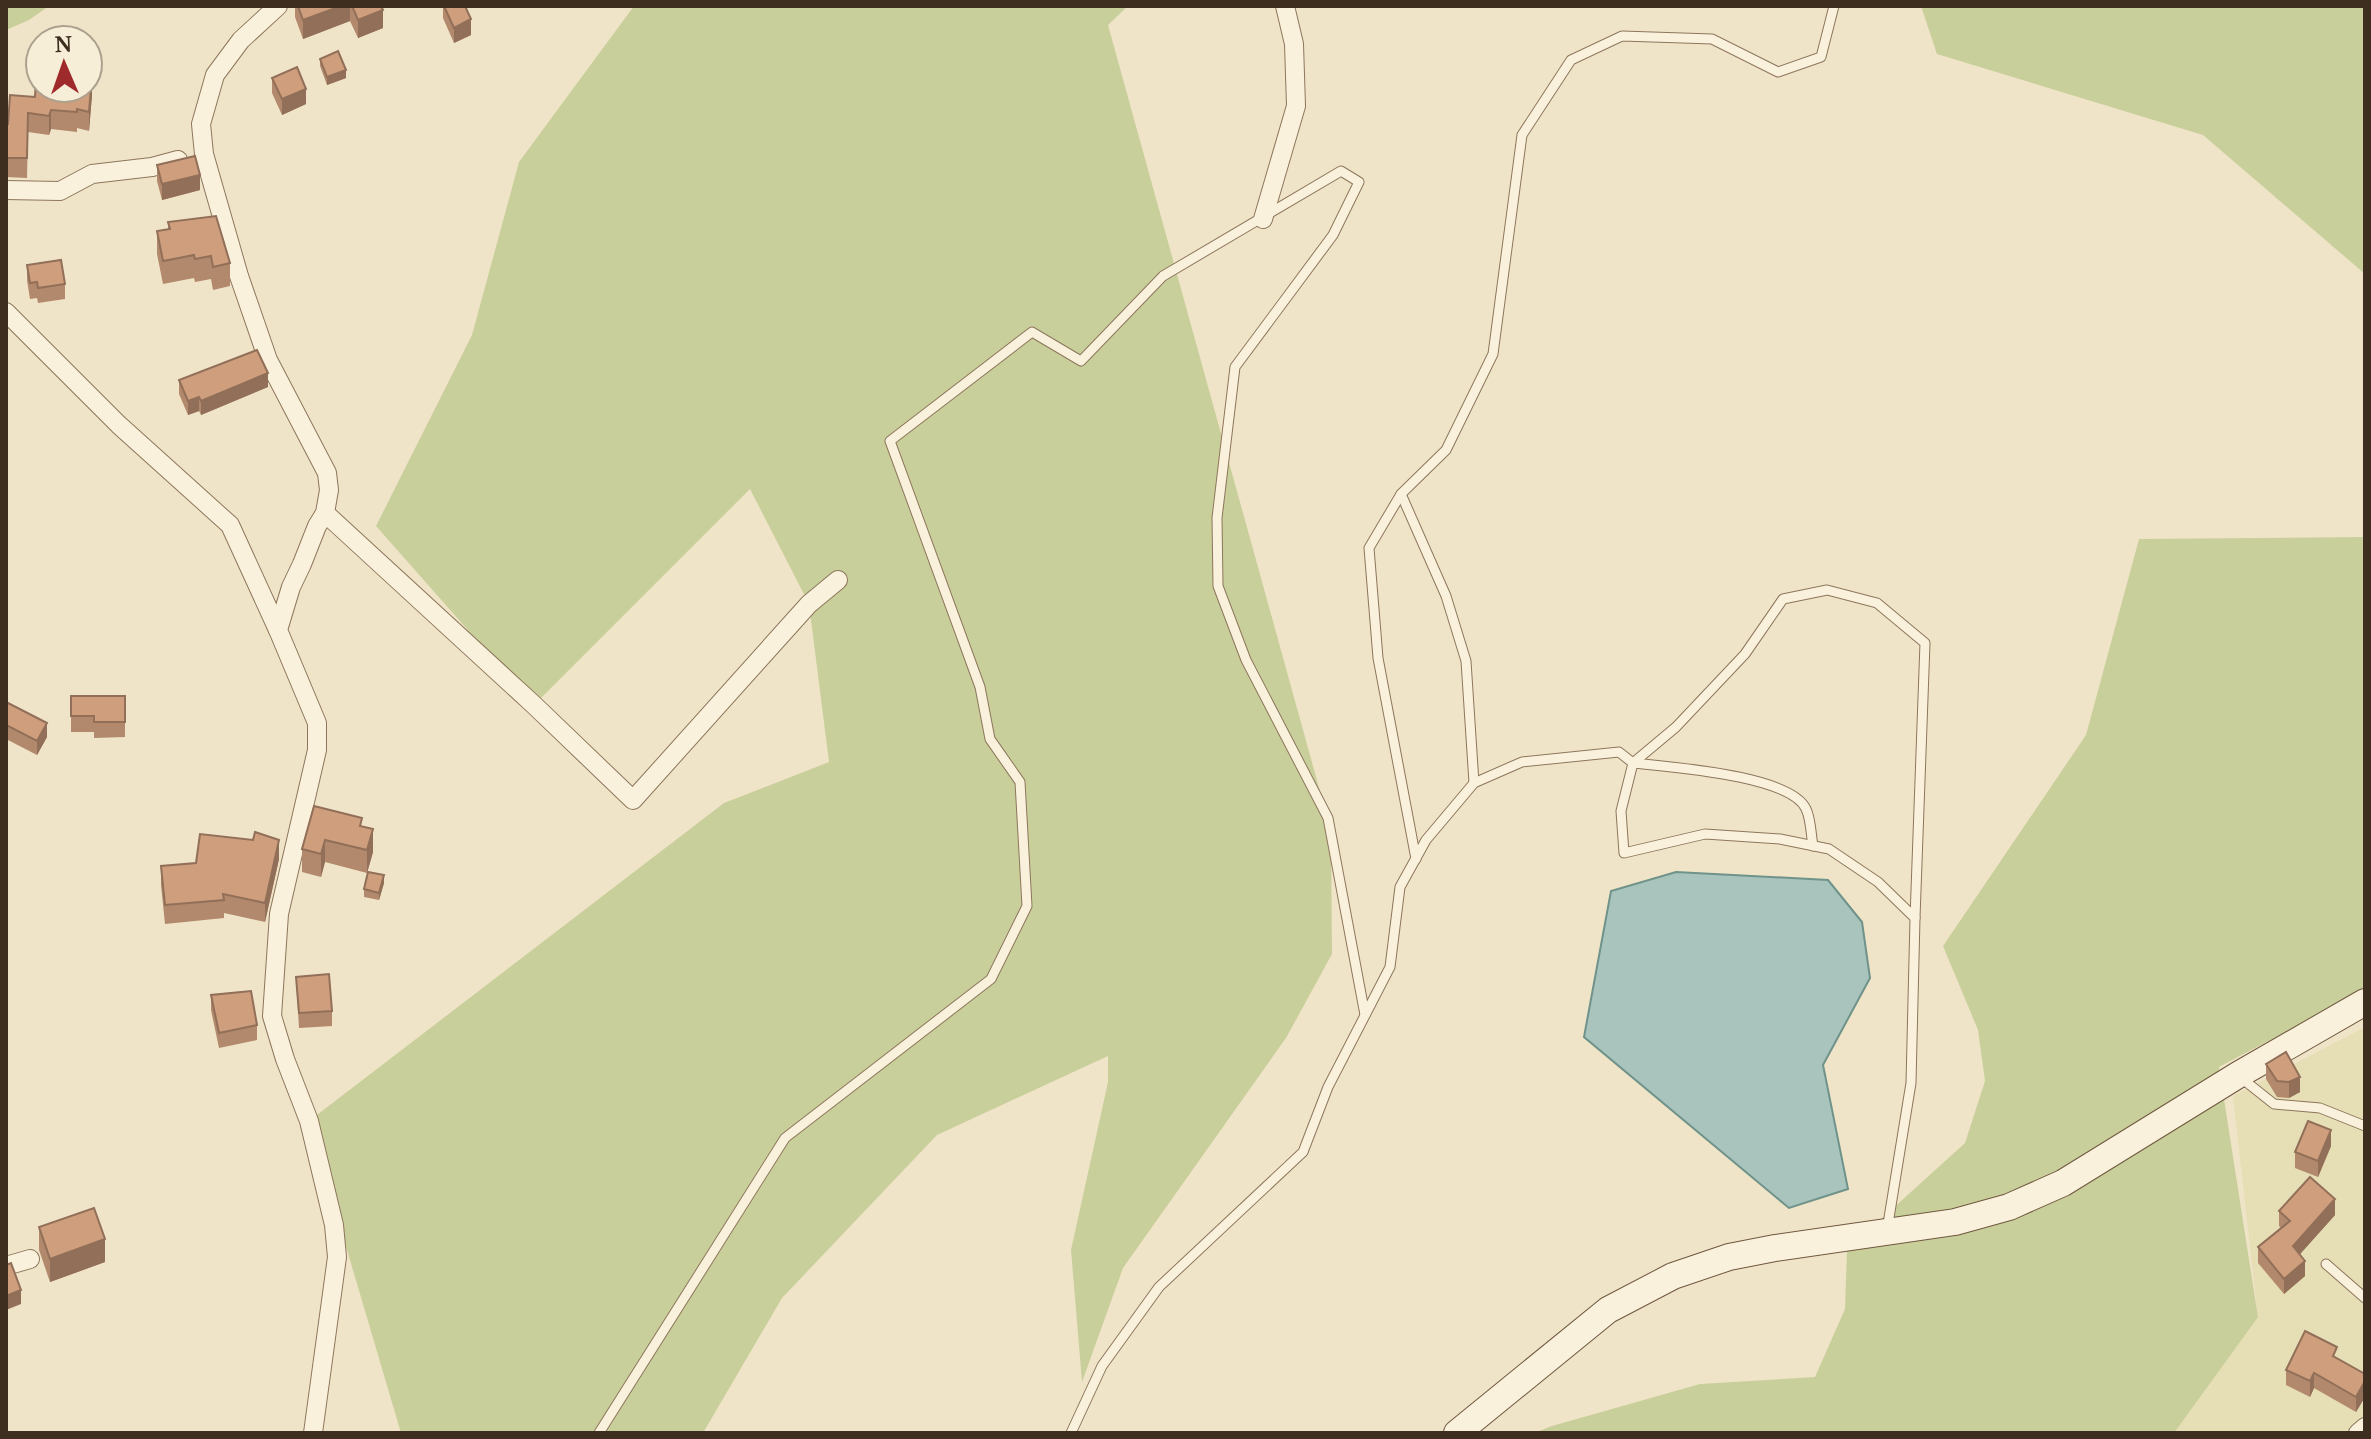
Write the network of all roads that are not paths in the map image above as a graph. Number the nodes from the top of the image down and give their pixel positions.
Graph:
1 (278, 6) edge
2 (1285, 6) edge
3 (1834, 6) edge
4 (204, 154) junction
5 (6, 190) edge
6 (1263, 219) junction
7 (6, 312) edge
8 (1401, 494) junction
9 (325, 513) junction
10 (838, 580) dead end
11 (278, 630) junction
12 (1633, 763) junction
13 (1474, 783) junction
14 (1813, 846) junction
15 (1416, 859) junction
16 (1915, 918) junction
17 (2365, 1002) edge
18 (1365, 1015) junction
19 (2238, 1075) junction
20 (2365, 1126) edge
21 (1886, 1234) junction
22 (30, 1259) dead end
23 (2326, 1264) dead end
24 (6, 1266) edge
25 (2365, 1298) edge
26 (2365, 1427) edge
27 (313, 1433) edge
28 (599, 1433) edge
29 (1071, 1433) edge
30 (1457, 1433) edge
31 (2358, 1433) edge

1 - 4 street
2 - 6 street
3 - 8 lane
4 - 5 street
4 - 9 street
6 - 18 lane
6 - 28 lane
7 - 11 street
8 - 13 lane
8 - 15 lane
9 - 10 street
9 - 11 street
11 - 27 street
12 - 13 lane
12 - 14 lane
12 - 14 lane
12 - 16 lane
13 - 15 lane
14 - 16 lane
15 - 18 lane
16 - 21 lane
17 - 19 street
18 - 29 lane
19 - 20 lane
19 - 21 street
21 - 30 street
22 - 24 street
23 - 25 lane
26 - 31 street

